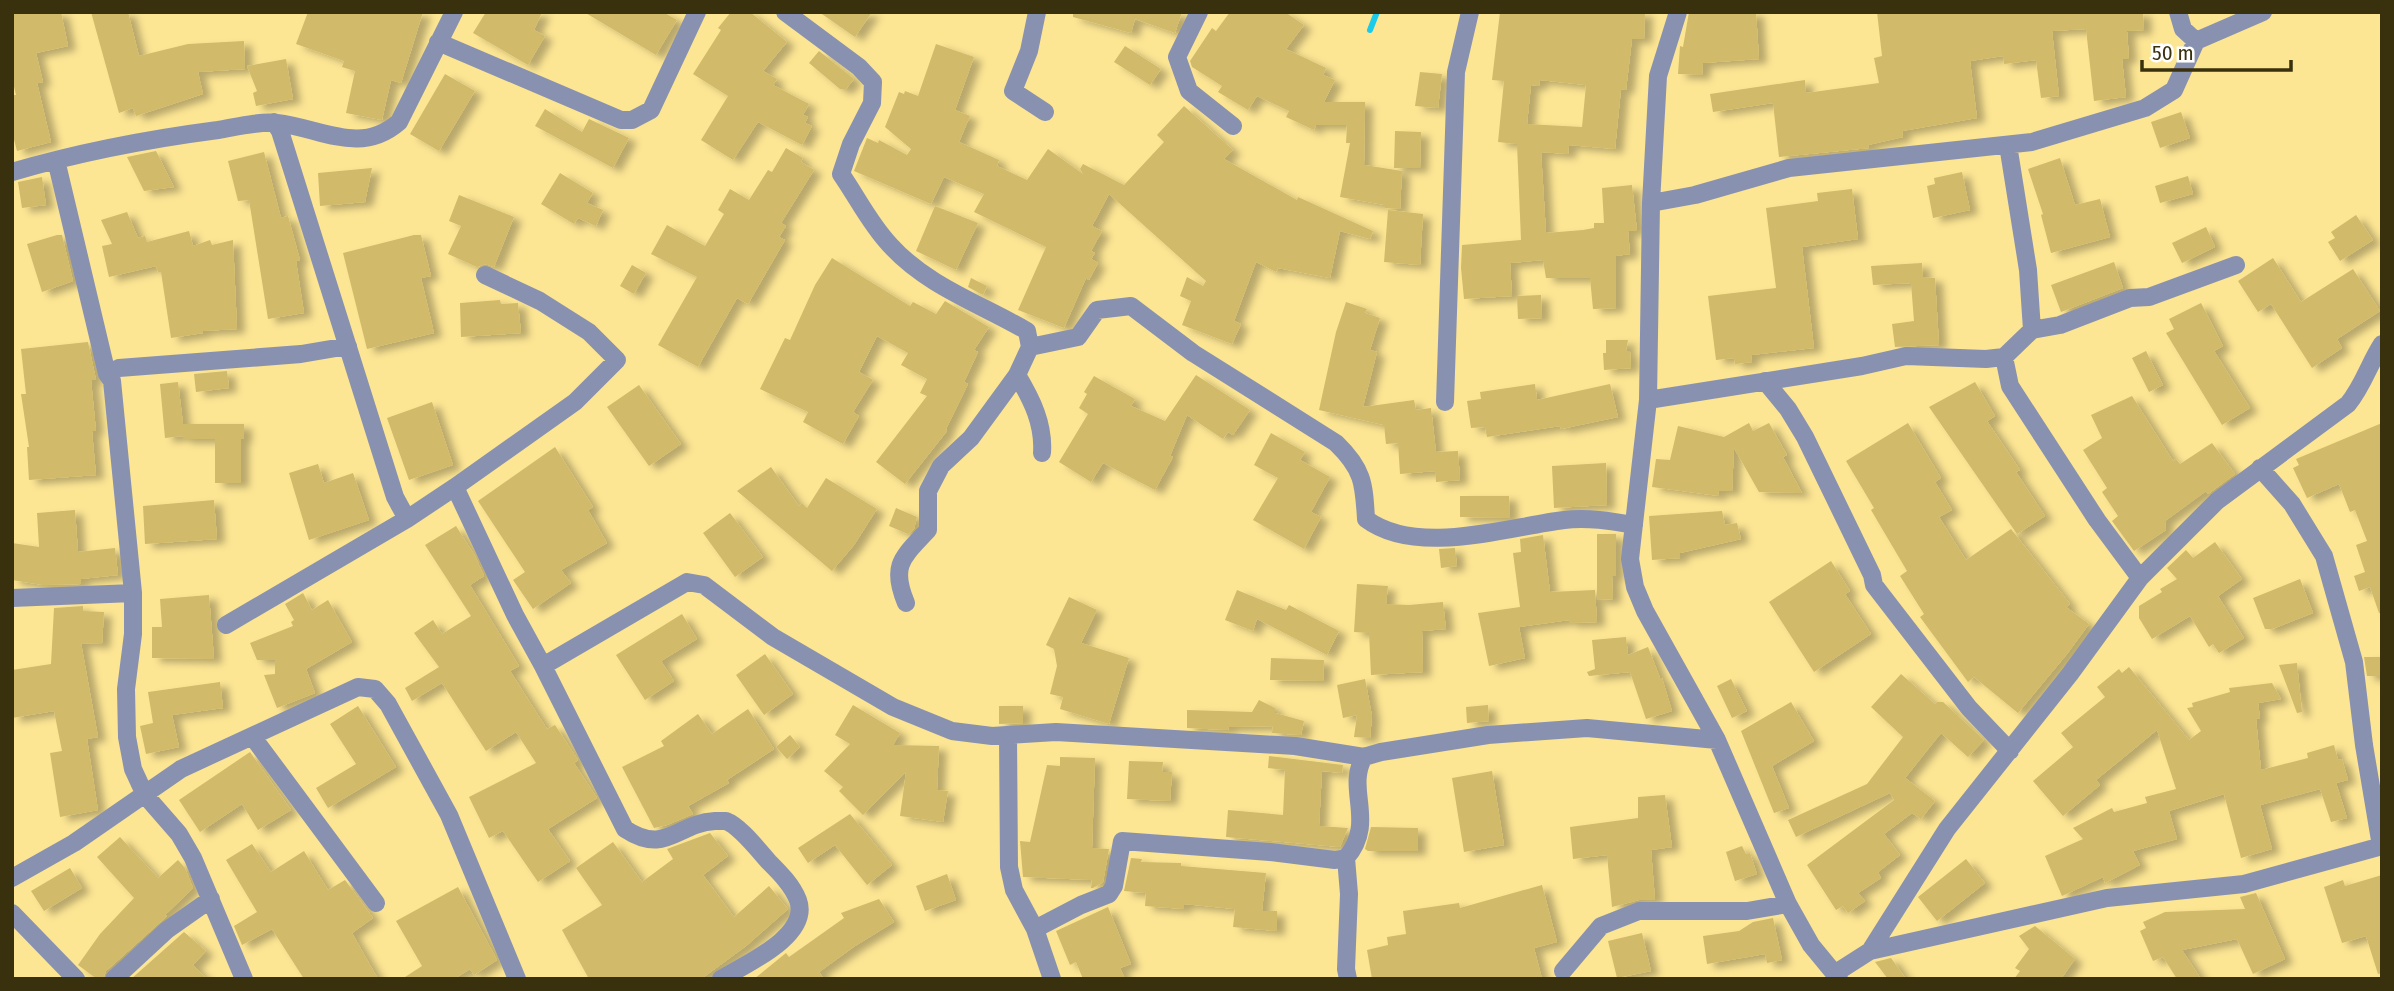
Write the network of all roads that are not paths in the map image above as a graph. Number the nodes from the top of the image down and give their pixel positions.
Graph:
1 (454, 12) edge
2 (697, 12) edge
3 (785, 12) edge
4 (1037, 12) edge
5 (1199, 12) edge
6 (1470, 12) edge
7 (1678, 12) edge
8 (2178, 12) edge
9 (2263, 12) edge
10 (2196, 41) junction
11 (438, 42) junction
12 (1045, 112) dead end
13 (274, 122) junction
14 (1233, 126) dead end
15 (2008, 145) junction
16 (56, 160) junction
17 (12, 172) edge
18 (1651, 203) junction
19 (2236, 265) dead end
20 (485, 275) dead end
21 (2032, 330) junction
22 (2382, 344) edge
23 (348, 346) junction
24 (1030, 347) junction
25 (2004, 357) junction
26 (107, 374) junction
27 (1017, 375) junction
28 (1765, 381) junction
29 (1648, 400) junction
30 (1445, 402) dead end
31 (1042, 453) dead end
32 (2260, 468) junction
33 (455, 487) junction
34 (407, 519) junction
35 (1634, 525) junction
36 (2140, 578) junction
37 (133, 593) junction
38 (12, 598) edge
39 (906, 603) dead end
40 (226, 625) dead end
41 (543, 666) junction
42 (1008, 735) junction
43 (252, 736) junction
44 (1717, 740) junction
45 (2010, 751) junction
46 (1363, 757) junction
47 (145, 795) junction
48 (2382, 846) edge
49 (1346, 859) junction
50 (12, 878) edge
51 (211, 899) junction
52 (376, 903) dead end
53 (1788, 904) junction
54 (12, 913) edge
55 (1035, 929) junction
56 (1870, 951) junction
57 (1563, 971) dead end
58 (1836, 976) edge
59 (76, 979) edge
60 (114, 979) edge
61 (244, 979) edge
62 (517, 979) edge
63 (721, 979) edge
64 (1052, 979) edge
65 (1348, 979) edge

1 - 11 street
2 - 11 street
3 - 24 street
4 - 12 street
5 - 14 street
6 - 30 street
7 - 18 street
8 - 10 street
9 - 10 street
10 - 15 street
11 - 13 street
13 - 16 street
13 - 23 street
15 - 18 street
15 - 21 street
16 - 17 street
16 - 26 street
18 - 29 street
19 - 21 street
20 - 33 street
21 - 25 street
22 - 32 street
23 - 26 street
23 - 34 street
24 - 27 street
24 - 35 street
25 - 28 street
25 - 36 street
26 - 37 street
27 - 31 street
27 - 39 street
28 - 29 street
28 - 45 street
29 - 35 street
32 - 36 street
32 - 48 street
33 - 34 street
33 - 41 street
34 - 40 street
35 - 44 street
36 - 45 street
37 - 38 street
37 - 47 street
41 - 42 street
41 - 63 street
42 - 46 street
42 - 55 street
43 - 47 street
43 - 52 street
43 - 62 street
44 - 46 street
44 - 53 street
45 - 56 street
46 - 49 street
47 - 50 street
47 - 51 street
48 - 56 street
49 - 55 street
49 - 65 street
51 - 60 street
51 - 61 street
53 - 57 street
53 - 58 street
54 - 59 street
55 - 64 street
56 - 58 street

